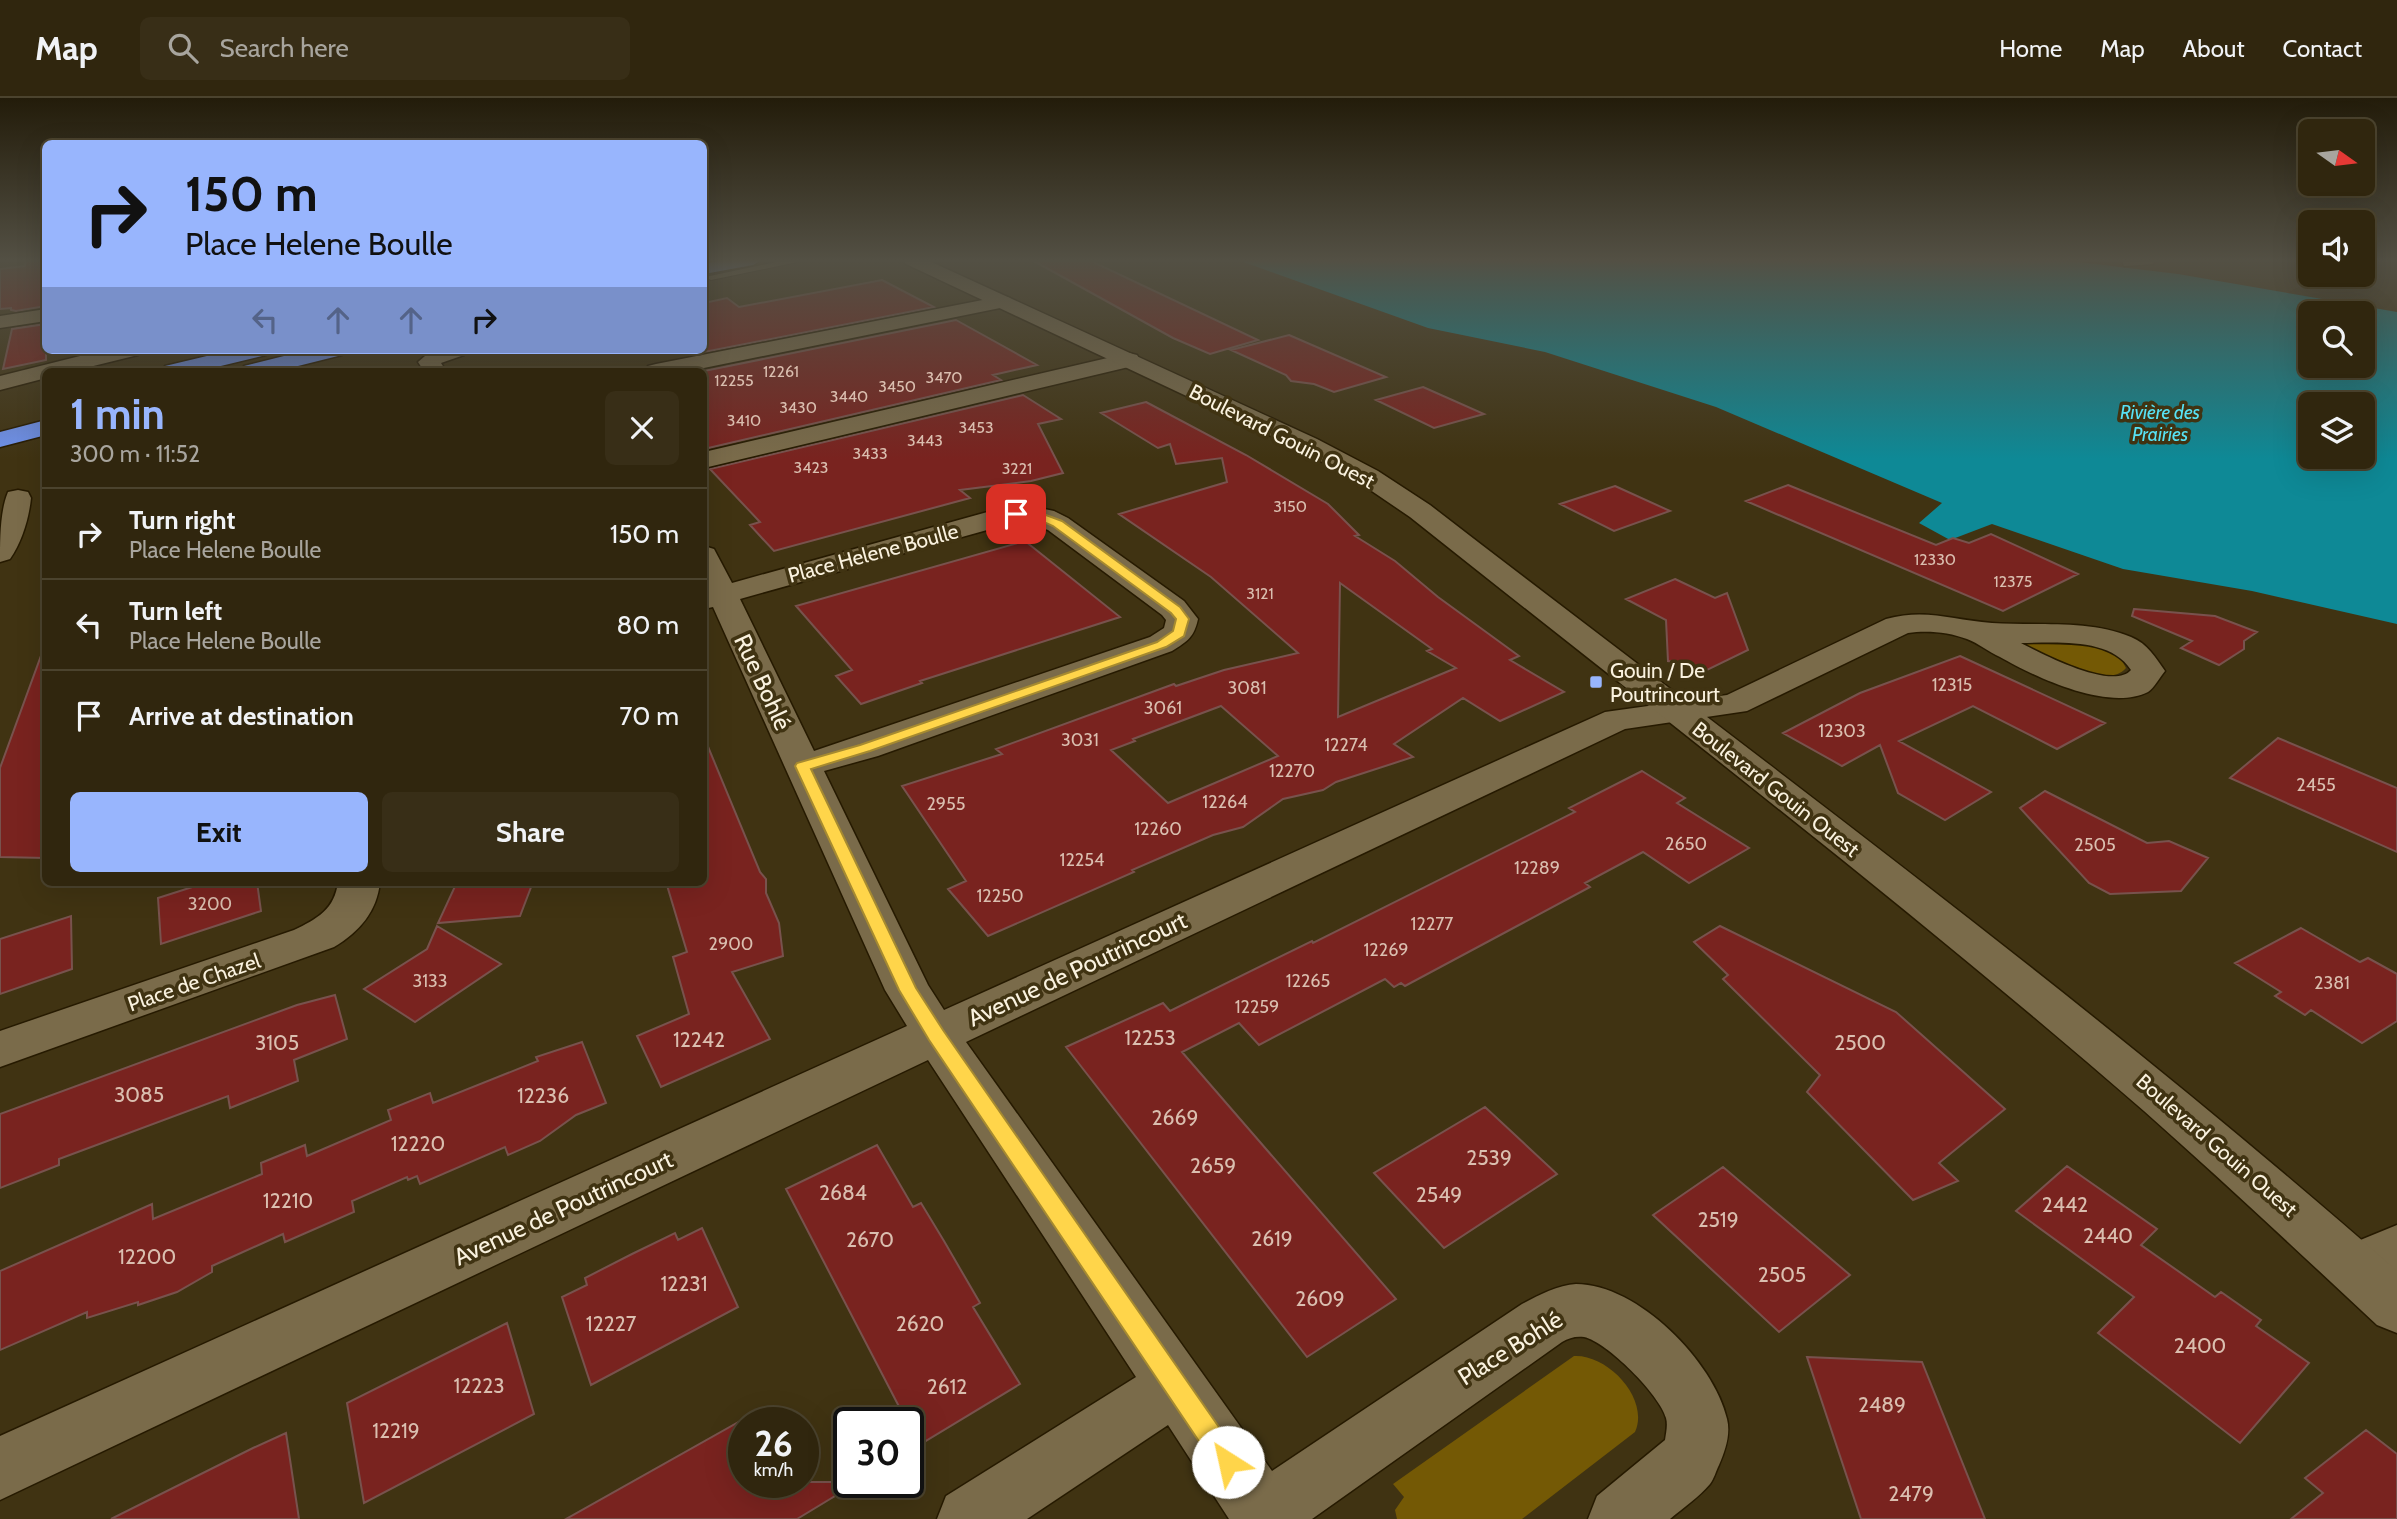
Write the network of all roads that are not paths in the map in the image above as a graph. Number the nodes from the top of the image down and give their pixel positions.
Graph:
1 (862, 326) edge
2 (1056, 326) edge
3 (707, 353) edge
4 (114, 354) edge
5 (242, 354) edge
6 (318, 354) edge
7 (445, 354) edge
8 (702, 354) edge
9 (685, 357) edge
10 (1129, 360) junction
11 (58, 368) edge
12 (185, 368) edge
13 (264, 368) edge
14 (433, 368) edge
15 (662, 368) edge
16 (42, 372) edge
17 (0, 383) edge
18 (42, 405) edge
19 (0, 416) edge
20 (42, 428) edge
21 (0, 440) edge
22 (707, 459) edge
23 (21, 497) edge
24 (0, 553) edge
25 (710, 583) edge
26 (1979, 632) dead end
27 (1676, 711) junction
28 (803, 766) junction
29 (359, 886) edge
30 (936, 1035) junction
31 (0, 1049) edge
32 (2377, 1258) edge
33 (2397, 1307) edge
34 (1175, 1387) junction
35 (0, 1468) edge
36 (1266, 1517) edge
37 (969, 1519) edge
38 (1620, 1519) edge

1 - 3 street
2 - 10 street, Boulevard Gouin Ouest
4 - 11 street
5 - 12 highway
6 - 13 highway
7 - 14 street
8 - 9 street
9 - 15 street
10 - 22 street
10 - 27 street, Boulevard Gouin Ouest
16 - 17 street
18 - 19 highway
20 - 21 highway
23 - 24 street
25 - 28 street, Rue Bohlé
25 - 28 street, Place Helene Boulle
26 - 27 street, Avenue de Poutrincourt
27 - 30 street, Avenue de Poutrincourt
27 - 32 street, Boulevard Gouin Ouest
28 - 30 street, Rue Bohlé
29 - 31 street, Place de Chazel
30 - 34 street, Rue Bohlé
30 - 35 street, Avenue de Poutrincourt
32 - 33 street, Boulevard Gouin Ouest
34 - 36 street, Rue Bohlé
34 - 37 street
36 - 38 street, Place Bohlé

